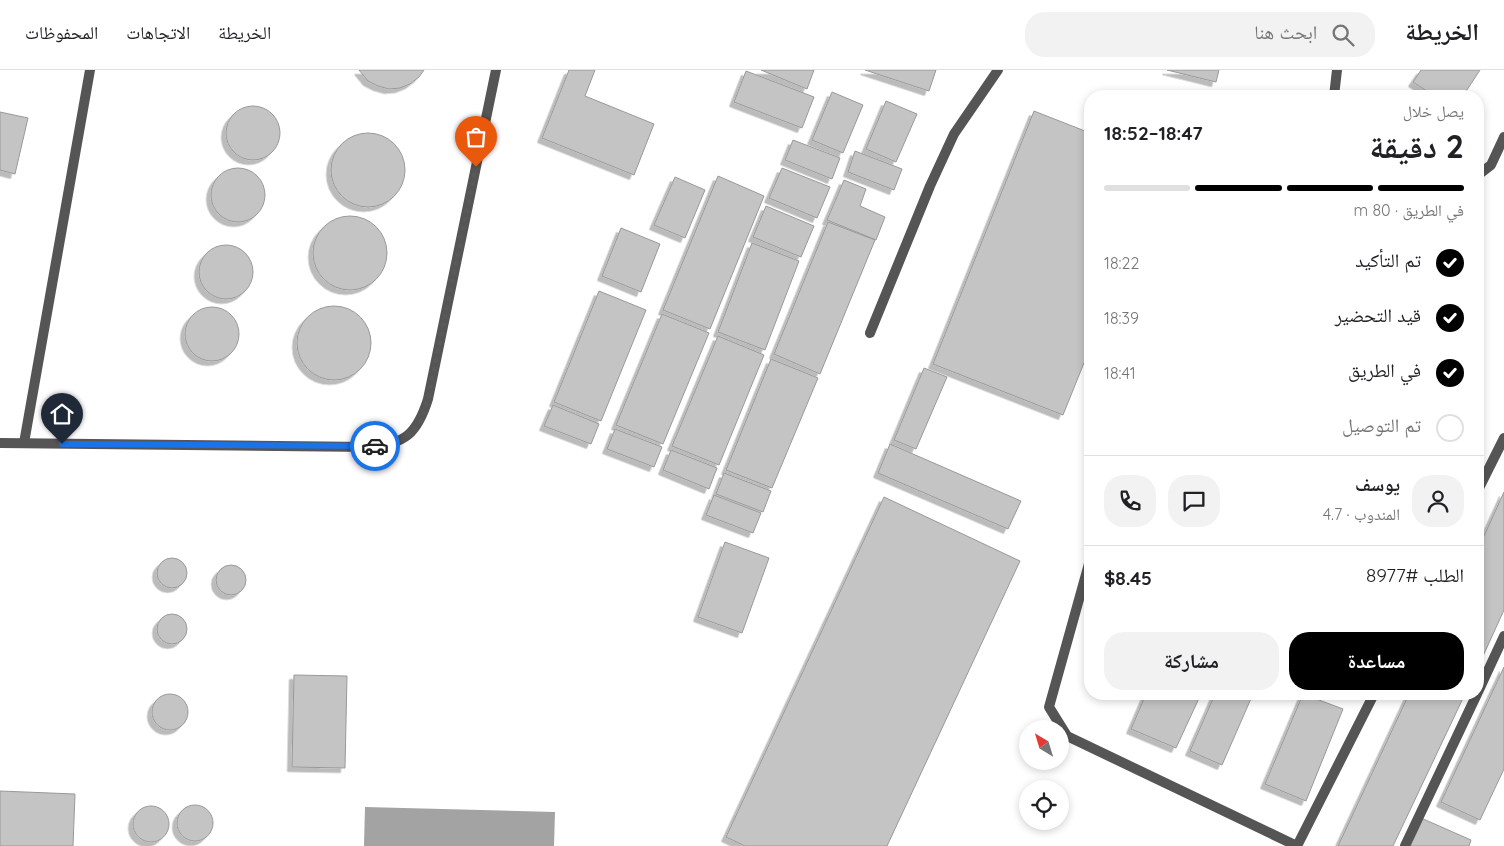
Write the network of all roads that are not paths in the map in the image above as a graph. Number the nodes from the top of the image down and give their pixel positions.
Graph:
1 (90, 70) edge
2 (496, 70) edge
3 (998, 70) edge
4 (1337, 70) edge
5 (1335, 90) edge
6 (1504, 137) edge
7 (1484, 170) edge
8 (870, 333) dead end
9 (1504, 438) edge
10 (0, 443) edge
11 (24, 444) junction
12 (1484, 478) edge
13 (1084, 581) edge
14 (1504, 636) edge
15 (1484, 678) edge
16 (1371, 700) edge
17 (1474, 700) edge
18 (1297, 846) edge
19 (1405, 846) edge

1 - 11 lane
2 - 11 lane
3 - 8 lane
4 - 5 lane
6 - 7 lane
9 - 12 lane
10 - 11 lane
13 - 18 lane
14 - 15 lane
16 - 18 lane
17 - 19 lane

